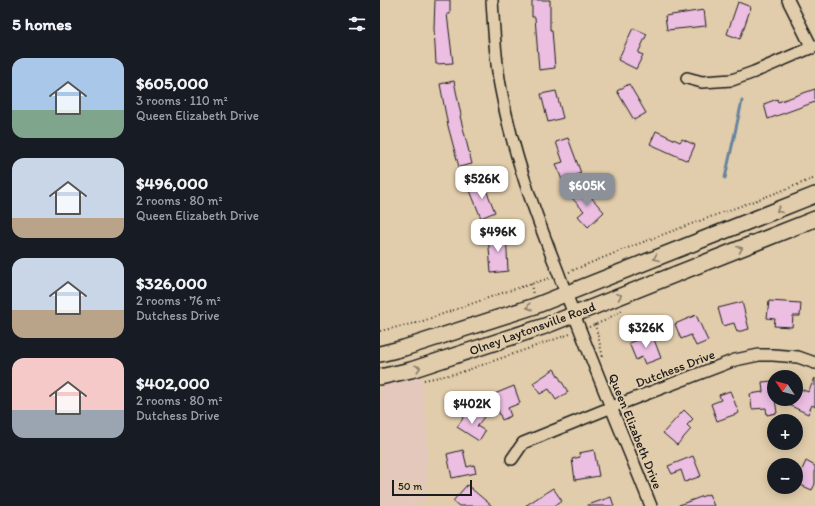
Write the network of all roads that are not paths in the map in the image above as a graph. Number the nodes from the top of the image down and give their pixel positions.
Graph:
1 (492, 0) edge
2 (788, 0) edge
3 (814, 47) edge
4 (687, 78) dead end
5 (815, 195) edge
6 (815, 219) edge
7 (566, 293) junction
8 (573, 314) junction
9 (380, 354) edge
10 (815, 363) edge
11 (380, 377) edge
12 (612, 407) junction
13 (512, 459) dead end
14 (651, 506) edge

1 - 7 street, Queen Elizabeth Drive
2 - 3 street
3 - 4 street
5 -> 7 main road, Olney Laytonsville Road
8 -> 6 main road, Olney Laytonsville Road
7 - 8 street, Queen Elizabeth Drive
7 -> 9 main road, Olney Laytonsville Road
11 -> 8 main road, Olney Laytonsville Road
8 - 12 street, Queen Elizabeth Drive
10 - 12 street, Dutchess Drive
12 - 13 street, Dutchess Drive
12 - 14 street, Queen Elizabeth Drive

